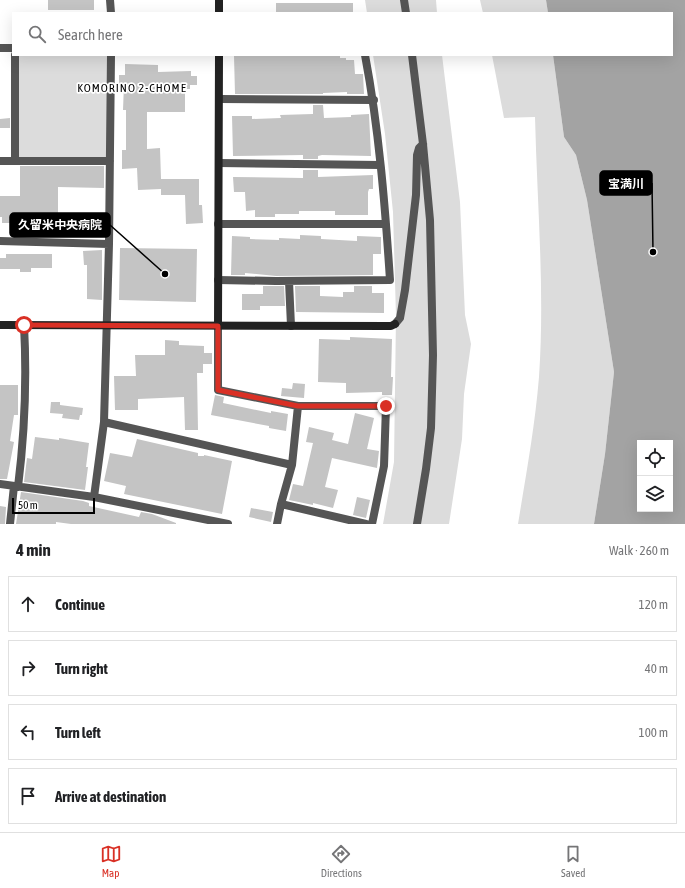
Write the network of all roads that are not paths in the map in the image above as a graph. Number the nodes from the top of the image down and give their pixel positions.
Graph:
1 (110, 0) edge
2 (219, 0) edge
3 (404, 0) edge
4 (111, 12) edge
5 (219, 12) edge
6 (406, 12) edge
7 (0, 48) edge
8 (12, 48) edge
9 (15, 56) edge
10 (111, 56) edge
11 (219, 56) edge
12 (365, 56) edge
13 (412, 56) edge
14 (220, 99) junction
15 (374, 100) junction
16 (423, 144) junction
17 (0, 161) edge
18 (15, 161) junction
19 (110, 161) junction
20 (219, 163) junction
21 (380, 165) junction
22 (218, 224) junction
23 (386, 224) junction
24 (0, 241) edge
25 (109, 244) junction
26 (218, 280) junction
27 (289, 282) junction
28 (0, 325) edge
29 (24, 325) junction
30 (107, 325) junction
31 (218, 326) junction
32 (291, 326) junction
33 (298, 406) junction
34 (104, 422) junction
35 (292, 465) junction
36 (0, 484) edge
37 (16, 486) junction
38 (94, 497) junction
39 (281, 504) junction
40 (10, 524) edge
41 (228, 524) edge
42 (277, 524) edge
43 (366, 524) edge
44 (372, 524) edge
45 (417, 524) edge

1 - 4 street
2 - 5 street
3 - 6 street
7 - 8 street
9 - 18 street
10 - 19 street
11 - 14 street
12 - 15 street
13 - 16 street
14 - 15 street
14 - 20 street
15 - 21 street
16 - 32 street
16 - 45 street
17 - 18 street
18 - 19 street
19 - 25 street
20 - 21 street
20 - 22 street
21 - 23 street
22 - 23 street
22 - 26 street
23 - 27 street
24 - 25 street
25 - 30 street
26 - 27 street
26 - 31 street
27 - 32 street
28 - 29 street
29 - 30 street
29 - 37 street
30 - 31 street
30 - 34 street
31 - 32 street
31 - 33 street
33 - 35 street
33 - 44 street
34 - 35 street
34 - 38 street
35 - 39 street
36 - 37 street
37 - 38 street
37 - 40 street
38 - 41 street
39 - 42 street
39 - 43 street

